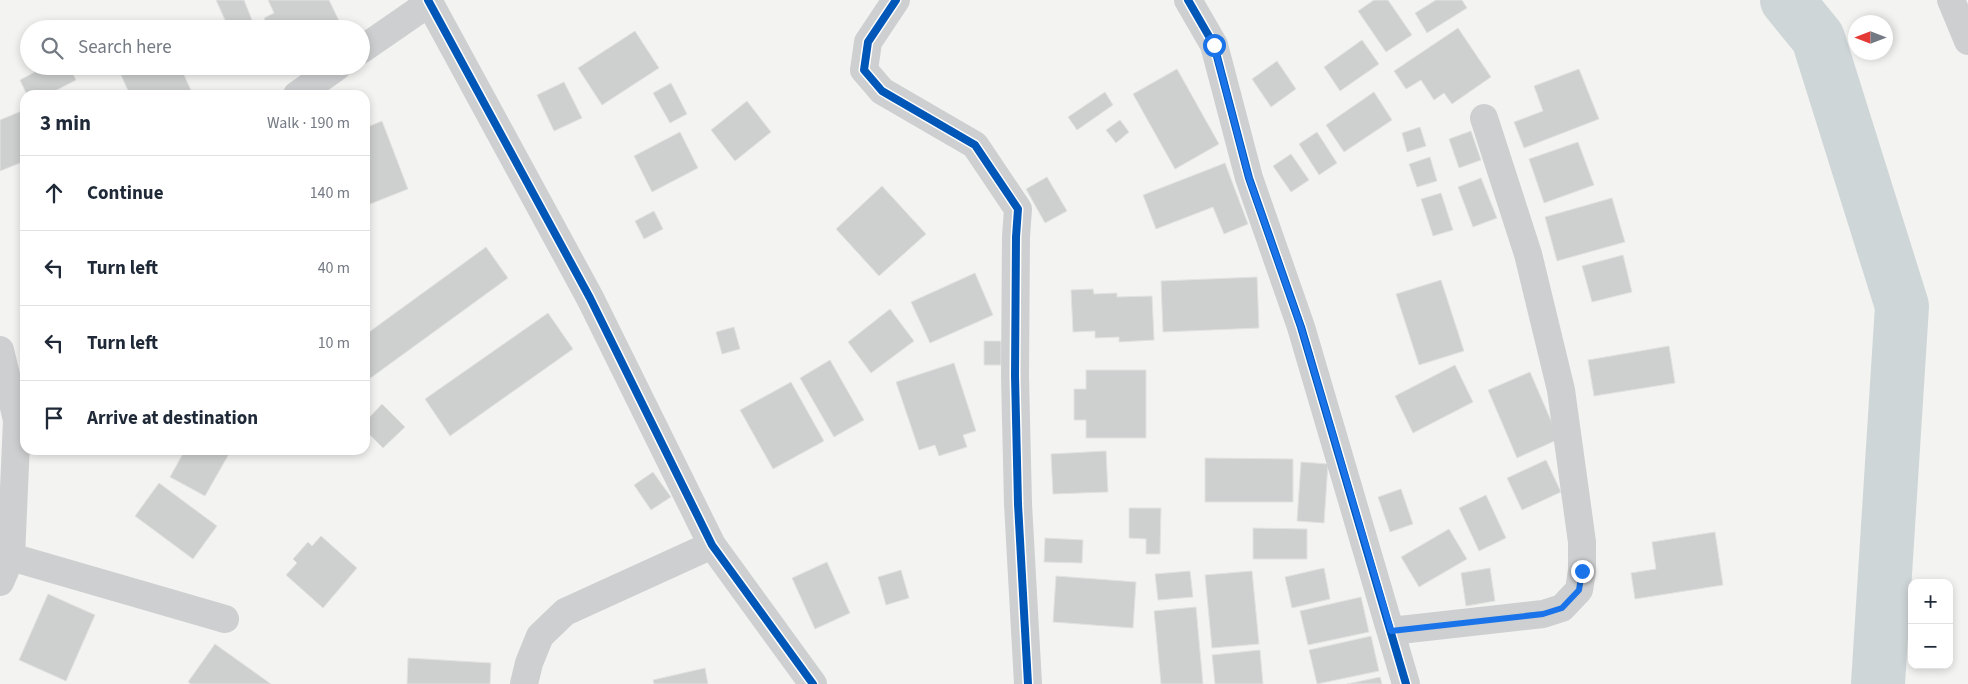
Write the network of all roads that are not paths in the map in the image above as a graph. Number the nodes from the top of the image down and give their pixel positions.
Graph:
1 (896, 0) edge
2 (1188, 0) edge
3 (1951, 0) edge
4 (428, 2) edge
5 (1968, 41) edge
6 (370, 44) edge
7 (325, 75) edge
8 (303, 90) edge
9 (1484, 118) dead end
10 (0, 350) edge
11 (712, 545) junction
12 (11, 557) junction
13 (0, 582) edge
14 (225, 619) dead end
15 (1391, 631) junction
16 (524, 684) edge
17 (813, 684) edge
18 (1028, 684) edge
19 (1406, 684) edge

1 - 18 street
2 - 15 street
3 - 5 street
4 - 6 street
4 - 11 street
7 - 8 street
9 - 15 street
10 - 12 street
11 - 16 street
11 - 17 street
12 - 13 street
12 - 14 street
15 - 19 street

